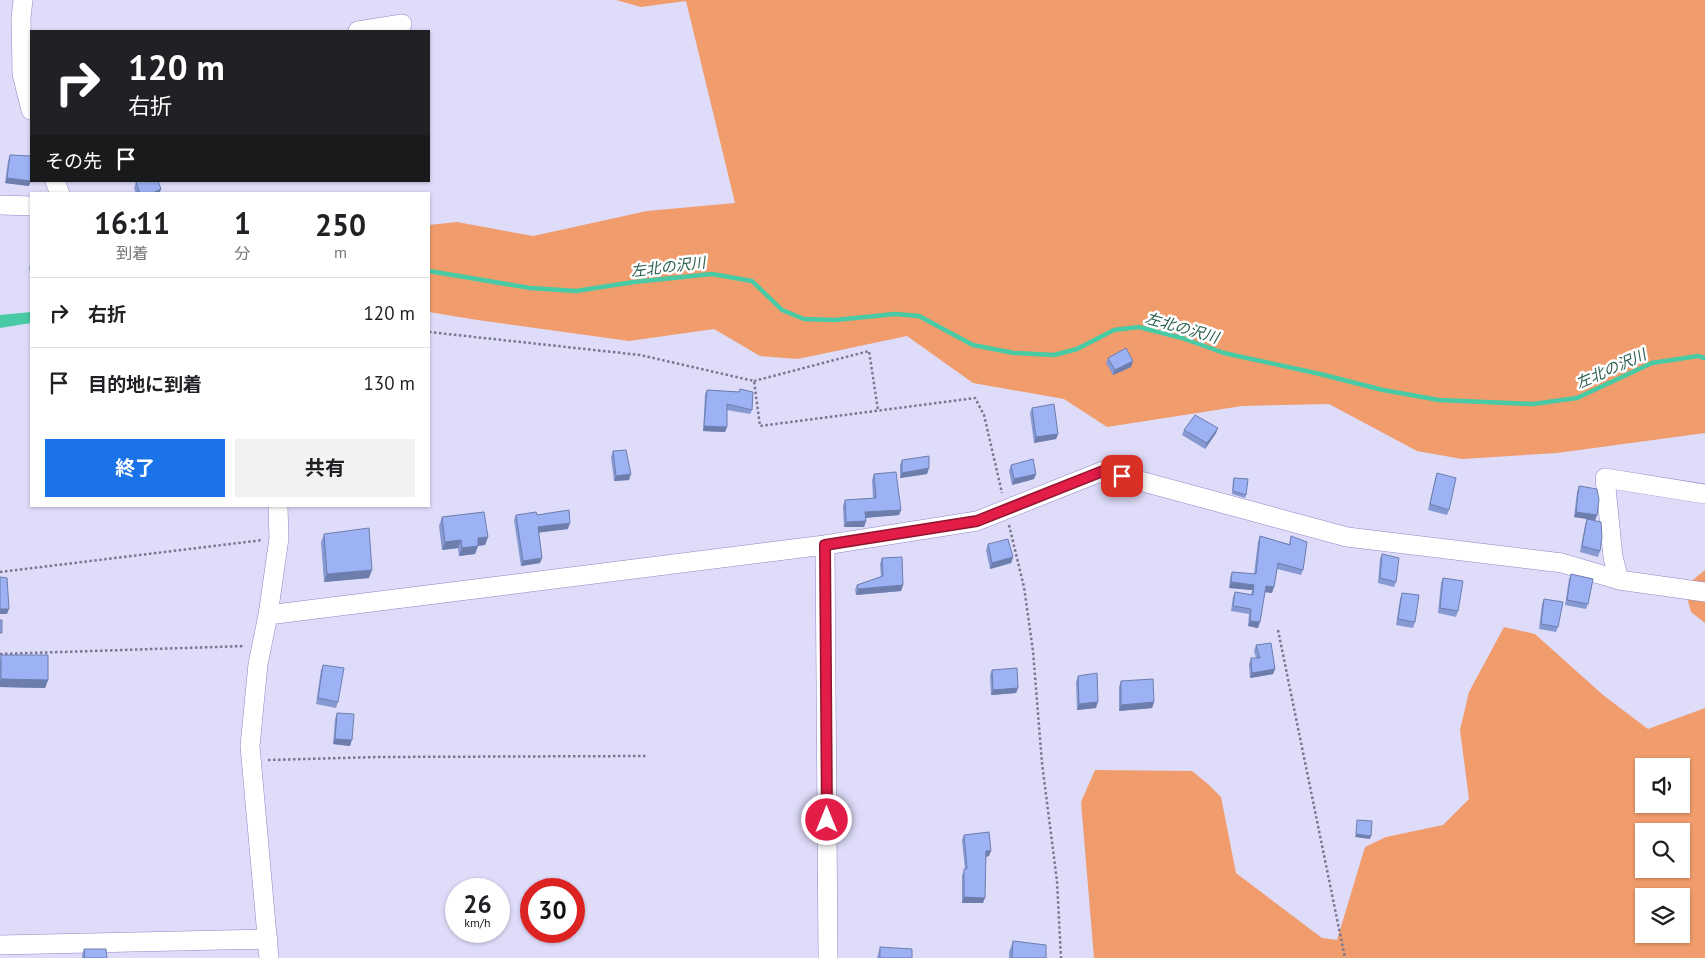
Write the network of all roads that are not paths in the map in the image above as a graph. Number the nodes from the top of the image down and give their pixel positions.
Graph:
1 (23, 0) edge
2 (402, 24) dead end
3 (364, 30) edge
4 (28, 85) edge
5 (30, 102) edge
6 (0, 205) edge
7 (30, 206) edge
8 (1705, 494) edge
9 (278, 507) edge
10 (825, 545) junction
11 (1619, 580) junction
12 (1705, 592) edge
13 (268, 615) junction
14 (268, 939) junction
15 (0, 945) edge
16 (269, 958) edge
17 (828, 958) edge

1 - 4 street
2 - 3 street
4 - 5 street
6 - 7 street
8 - 11 street
9 - 13 street
10 - 11 street
10 - 13 street
10 - 17 street
11 - 12 street
13 - 14 street
14 - 15 street
14 - 16 street

